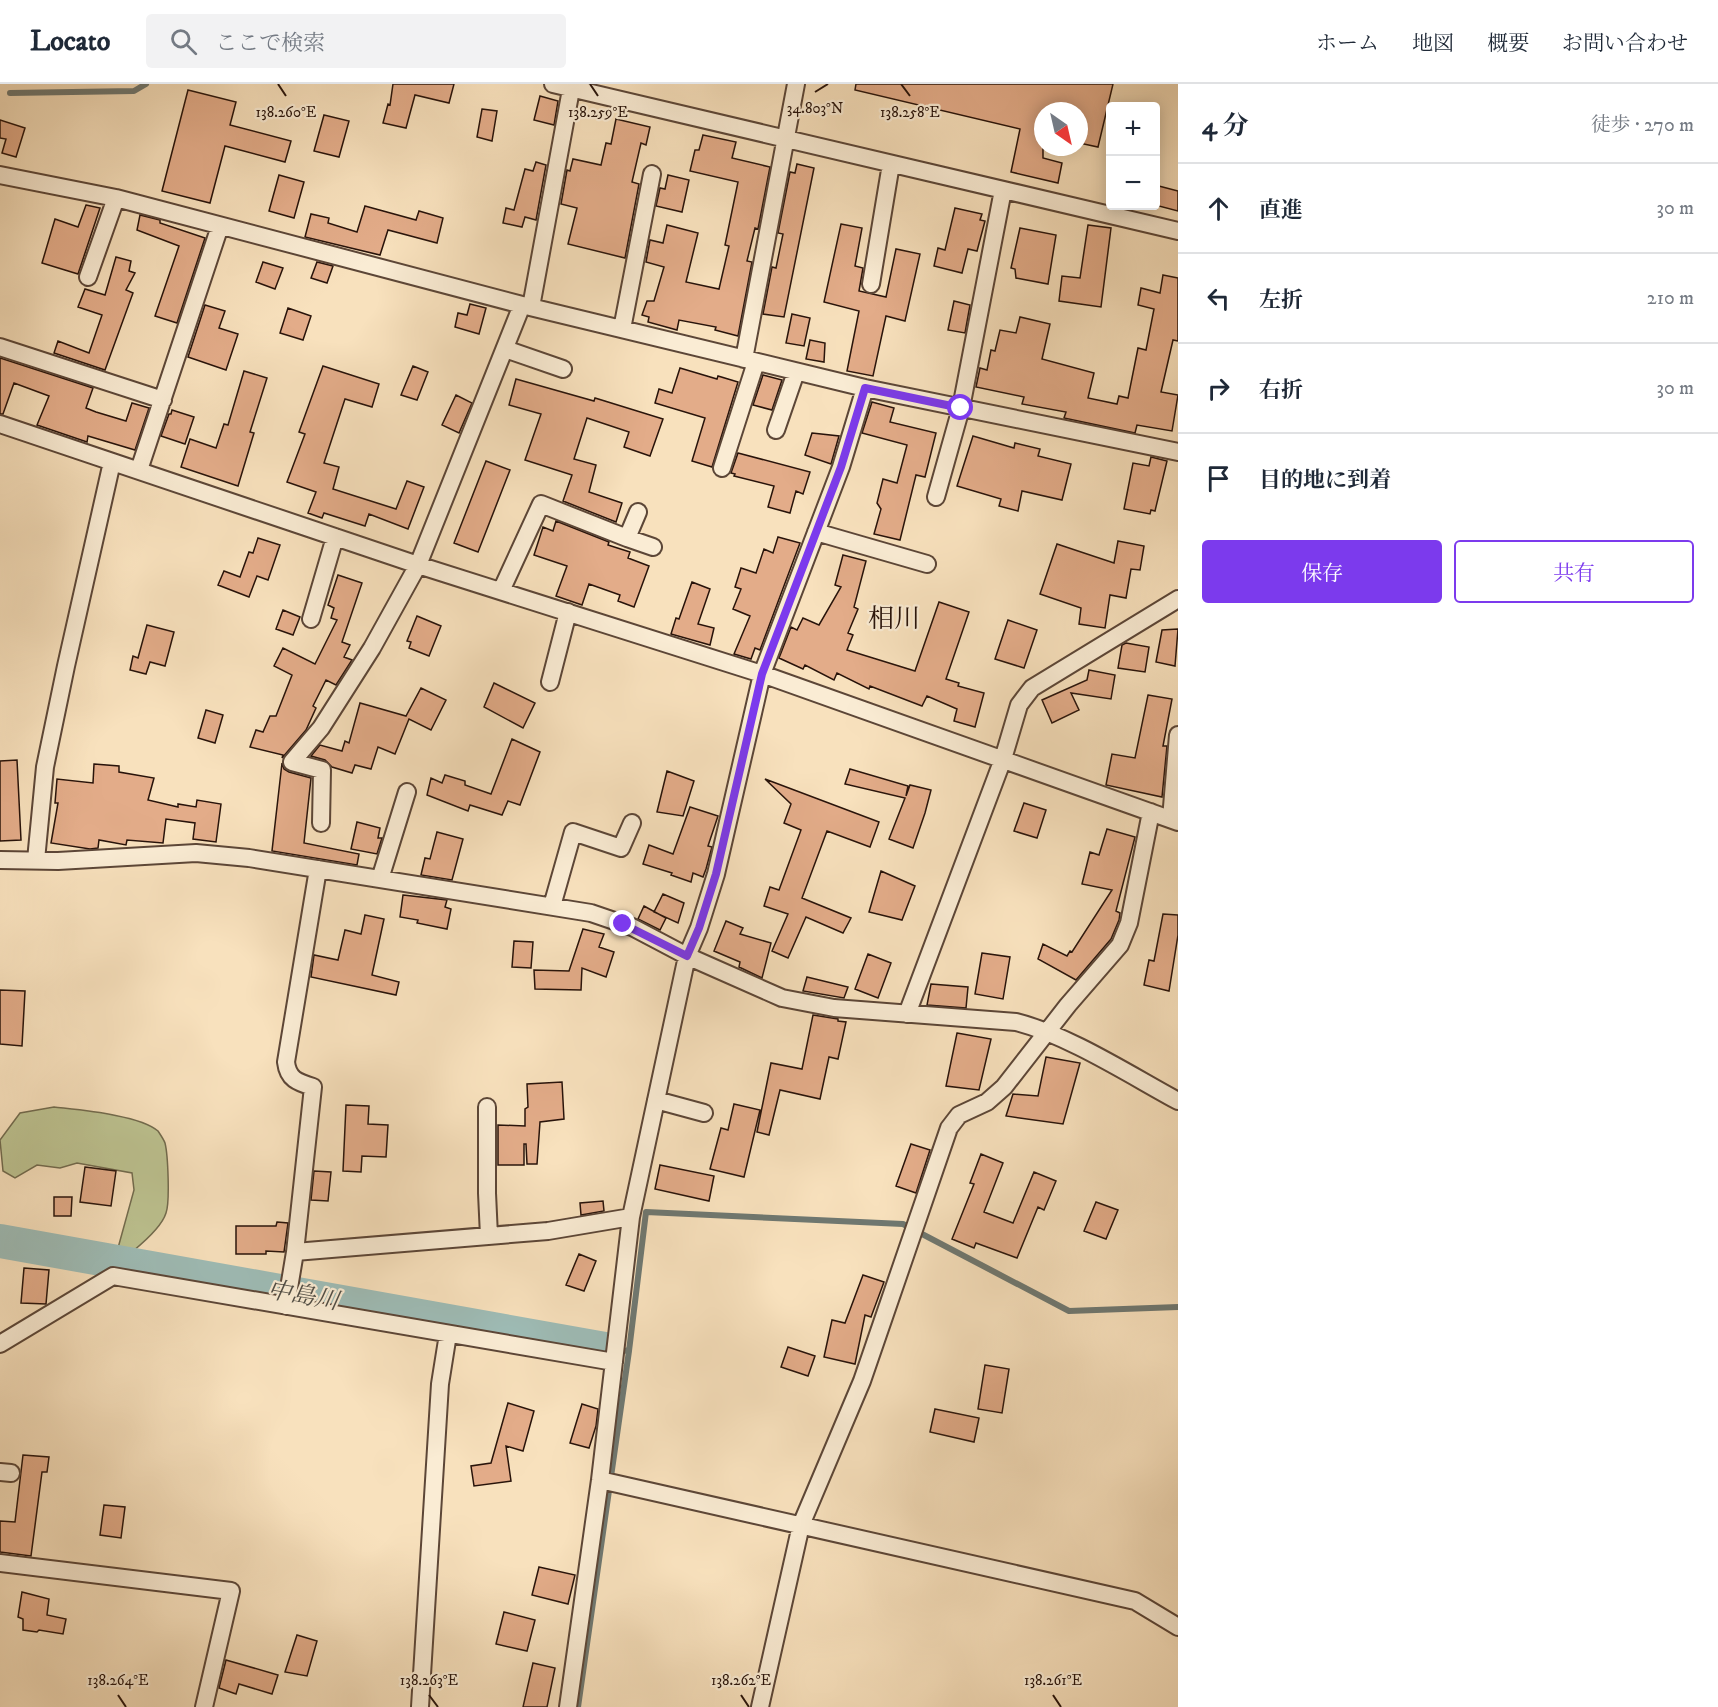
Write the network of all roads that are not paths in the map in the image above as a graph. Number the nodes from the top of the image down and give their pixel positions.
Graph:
1 (552, 84) edge
2 (796, 84) edge
3 (572, 86) edge
4 (785, 138) junction
5 (891, 164) junction
6 (652, 174) dead end
7 (0, 175) edge
8 (1003, 190) junction
9 (116, 198) junction
10 (220, 226) junction
11 (1178, 231) edge
12 (88, 278) dead end
13 (871, 284) dead end
14 (527, 306) junction
15 (622, 329) junction
16 (0, 347) edge
17 (505, 349) junction
18 (750, 360) junction
19 (563, 369) dead end
20 (796, 372) junction
21 (865, 388) junction
22 (163, 400) junction
23 (961, 408) junction
24 (0, 424) edge
25 (776, 430) dead end
26 (1178, 453) edge
27 (112, 462) junction
28 (722, 468) dead end
29 (139, 470) junction
30 (936, 497) dead end
31 (638, 512) dead end
32 (816, 532) junction
33 (335, 537) junction
34 (627, 538) junction
35 (653, 547) dead end
36 (927, 564) dead end
37 (418, 565) junction
38 (501, 591) junction
39 (1178, 599) edge
40 (568, 612) junction
41 (311, 619) dead end
42 (762, 674) junction
43 (550, 682) dead end
44 (1178, 735) edge
45 (1003, 759) junction
46 (407, 792) dead end
47 (1151, 812) junction
48 (1174, 820) edge
49 (321, 823) dead end
50 (632, 824) dead end
51 (0, 860) edge
52 (36, 860) junction
53 (318, 869) junction
54 (380, 879) junction
55 (552, 906) junction
56 (687, 956) junction
57 (907, 1014) junction
58 (1047, 1032) junction
59 (656, 1100) junction
60 (1178, 1101) edge
61 (487, 1107) dead end
62 (704, 1113) dead end
63 (631, 1217) junction
64 (489, 1236) junction
65 (295, 1252) junction
66 (286, 1302) junction
67 (448, 1334) junction
68 (0, 1344) edge
69 (614, 1361) junction
70 (601, 1481) junction
71 (801, 1525) junction
72 (0, 1563) edge
73 (1178, 1627) edge
74 (204, 1707) edge
75 (420, 1707) edge
76 (568, 1707) edge
77 (760, 1707) edge

1 - 3 street
2 - 4 street
3 - 4 street
3 - 14 street
4 - 5 street
4 - 18 street
5 - 8 street
5 - 13 street
6 - 15 street
7 - 9 street
8 - 11 street
8 - 23 street
9 - 10 street
9 - 12 street
10 - 14 street
10 - 22 street
14 - 15 street
14 - 17 street
15 - 18 street
16 - 22 street
17 - 19 street
17 - 37 street
18 - 20 street
18 - 28 street
20 - 21 street
20 - 25 street
21 - 23 street
21 - 32 street
22 - 29 street
23 - 26 street
23 - 30 street
24 - 27 street
27 - 29 street
27 - 52 street
29 - 33 street
31 - 34 street
32 - 36 street
32 - 42 street
33 - 37 street
33 - 41 street
34 - 35 street
34 - 38 street
37 - 38 street
37 - 49 street
38 - 40 street
39 - 45 street
40 - 42 street
40 - 43 street
42 - 45 street
42 - 56 street
44 - 48 street
45 - 47 street
45 - 57 street
46 - 54 street
47 - 48 street
47 - 58 street
50 - 55 street
51 - 52 street
52 - 53 street
53 - 54 street
53 - 65 street
54 - 55 street
55 - 56 street
56 - 57 street
56 - 59 street
57 - 58 street
58 - 60 street
58 - 71 street
59 - 62 street
59 - 63 street
61 - 64 street
63 - 64 street
63 - 69 street
64 - 65 street
65 - 66 street
66 - 67 street
66 - 68 street
67 - 69 street
67 - 75 street
69 - 70 street
70 - 71 street
70 - 76 street
71 - 73 street
71 - 77 street
72 - 74 street

